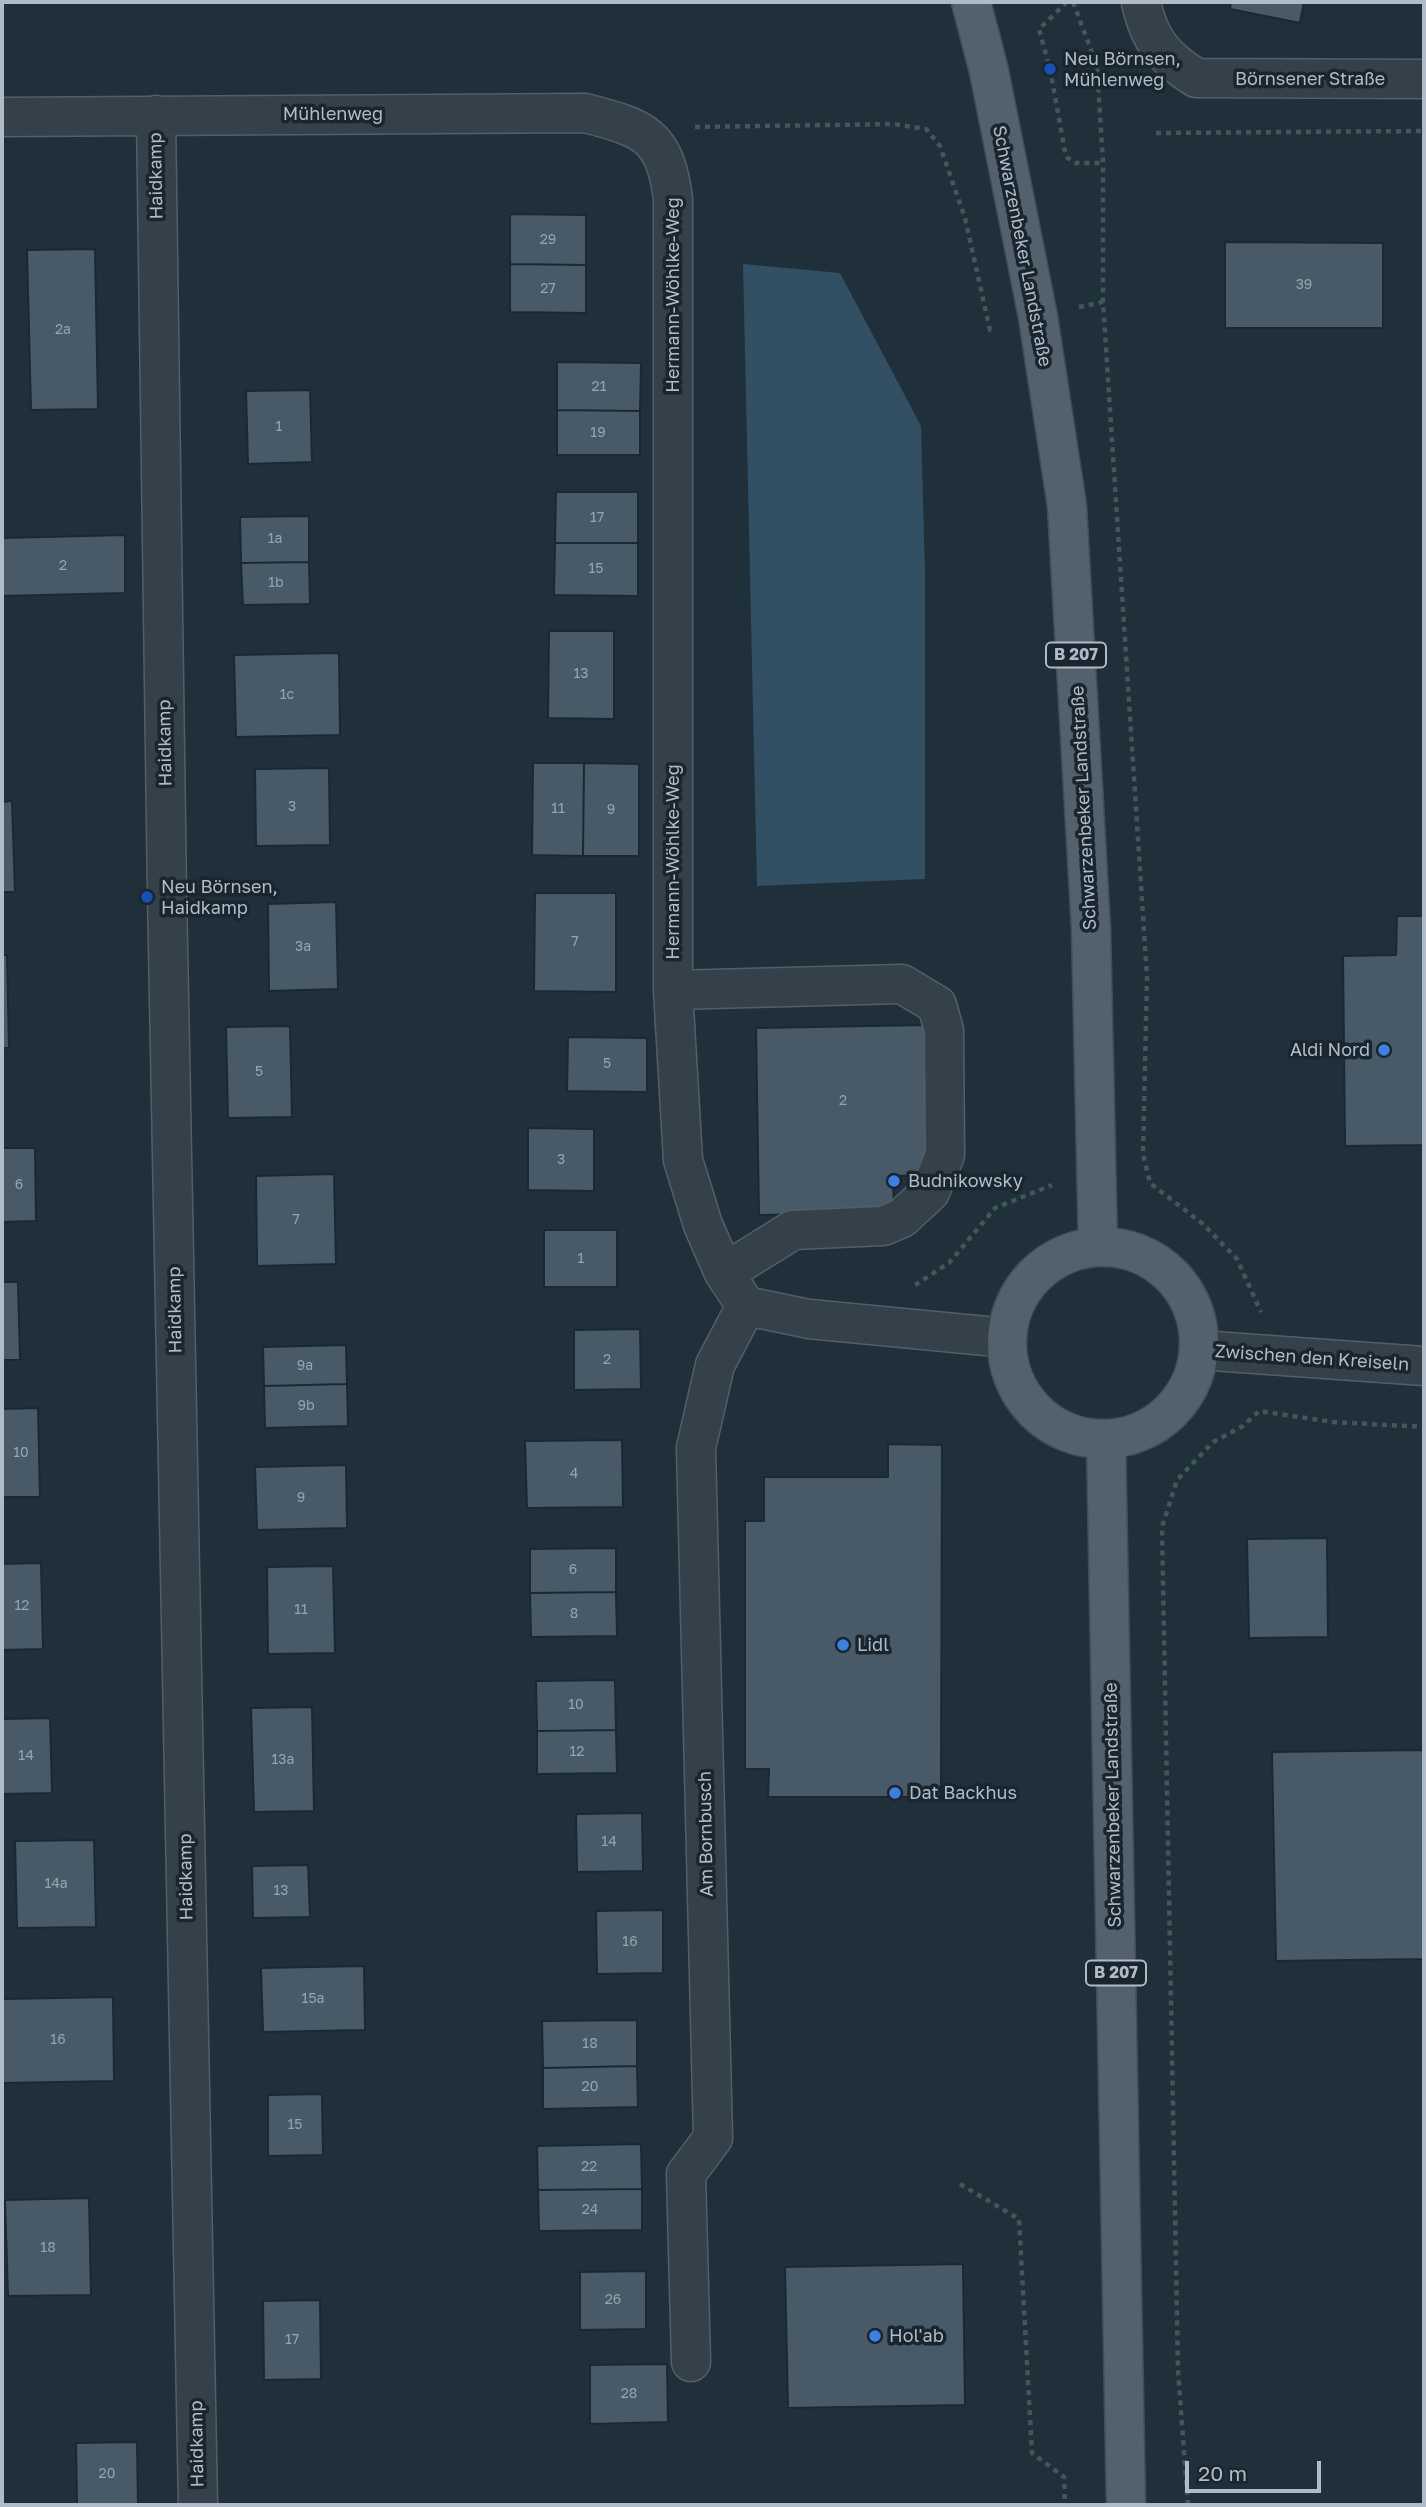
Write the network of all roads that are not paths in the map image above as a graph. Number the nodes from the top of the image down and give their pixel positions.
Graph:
1 (971, 2) edge
2 (1141, 2) edge
3 (1424, 79) edge
4 (156, 115) junction
5 (2, 117) edge
6 (656, 144) joint
7 (673, 990) junction
8 (1098, 1247) junction
9 (724, 1273) junction
10 (746, 1307) junction
11 (1007, 1338) junction
12 (1199, 1350) junction
13 (1424, 1366) edge
14 (1107, 1440) junction
15 (691, 2362) dead end
16 (198, 2505) edge
17 (1126, 2505) edge

1 - 8 main road, Schwarzenbeker Landstraße / B 207
2 - 3 street, Börnsener Straße
4 - 5 street, Mühlenweg
4 - 6 street, Mühlenweg
4 - 16 street, Haidkamp
6 - 7 street, Hermann-Wöhlke-Weg
7 - 9 street, Hermann-Wöhlke-Weg
7 - 9 street
8 - 11 main road
8 - 12 main road
9 - 10 street, Hermann-Wöhlke-Weg
10 - 11 street
10 - 15 street, Am Bornbusch
11 - 14 main road
12 - 13 street, Zwischen den Kreiseln
12 - 14 main road
14 - 17 main road, Schwarzenbeker Landstraße / B 207

